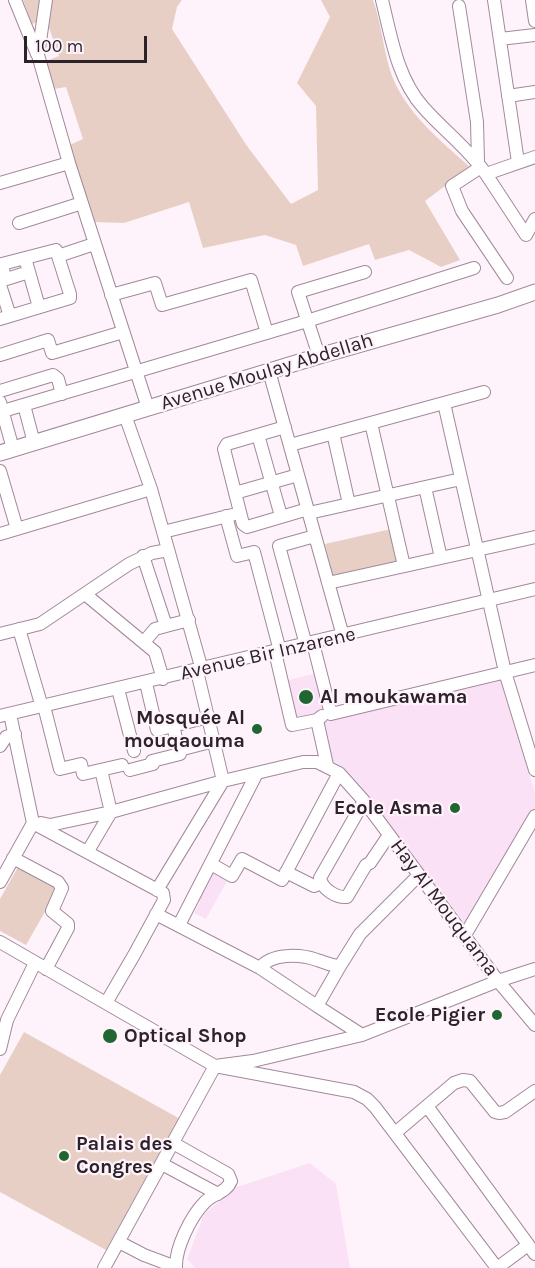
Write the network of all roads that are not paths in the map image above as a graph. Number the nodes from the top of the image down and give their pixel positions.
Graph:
1 (15, 0) edge
2 (45, 0) edge
3 (382, 0) edge
4 (495, 0) edge
5 (532, 0) edge
6 (459, 6) dead end
7 (535, 21) edge
8 (535, 35) edge
9 (500, 39) junction
10 (38, 55) junction
11 (535, 92) edge
12 (508, 96) junction
13 (535, 156) edge
14 (518, 162) junction
15 (69, 163) junction
16 (481, 168) junction
17 (0, 183) edge
18 (82, 204) junction
19 (535, 219) edge
20 (19, 223) dead end
21 (94, 244) junction
22 (58, 255) junction
23 (25, 258) junction
24 (474, 268) dead end
25 (29, 272) junction
26 (365, 272) dead end
27 (507, 278) dead end
28 (2, 282) edge
29 (535, 292) edge
30 (111, 295) junction
31 (39, 308) junction
32 (5, 317) edge
33 (307, 321) junction
34 (123, 332) junction
35 (267, 333) junction
36 (0, 355) edge
37 (319, 356) junction
38 (269, 371) junction
39 (136, 372) junction
40 (0, 392) edge
41 (484, 392) dead end
42 (62, 394) junction
43 (444, 403) junction
44 (24, 405) junction
45 (148, 408) junction
46 (2, 414) edge
47 (125, 415) junction
48 (371, 423) junction
49 (285, 427) junction
50 (333, 433) junction
51 (258, 435) junction
52 (34, 443) junction
53 (290, 445) junction
54 (6, 451) edge
55 (0, 471) edge
56 (298, 475) junction
57 (461, 479) junction
58 (272, 483) junction
59 (425, 487) junction
60 (151, 489) junction
61 (235, 493) junction
62 (388, 495) junction
63 (349, 504) junction
64 (308, 511) junction
65 (240, 513) junction
66 (226, 516) junction
67 (281, 516) junction
68 (18, 529) junction
69 (163, 532) junction
70 (0, 534) edge
71 (315, 536) junction
72 (535, 537) edge
73 (168, 550) junction
74 (477, 550) junction
75 (143, 556) junction
76 (441, 558) junction
77 (404, 566) junction
78 (328, 583) junction
79 (535, 589) edge
80 (85, 594) junction
81 (488, 601) junction
82 (189, 620) junction
83 (165, 626) junction
84 (20, 629) junction
85 (0, 634) edge
86 (343, 636) junction
87 (144, 642) junction
88 (310, 644) junction
89 (278, 652) junction
90 (535, 665) edge
91 (200, 670) junction
92 (505, 672) junction
93 (163, 679) junction
94 (146, 683) junction
95 (118, 689) junction
96 (43, 707) junction
97 (331, 714) junction
98 (5, 715) edge
99 (208, 717) junction
100 (317, 720) junction
101 (173, 726) junction
102 (15, 734) junction
103 (214, 741) junction
104 (0, 746) edge
105 (179, 750) junction
106 (134, 751) dead end
107 (327, 765) junction
108 (101, 770) junction
109 (535, 770) edge
110 (339, 772) junction
111 (257, 773) junction
112 (223, 781) junction
113 (364, 801) junction
114 (111, 812) junction
115 (535, 816) edge
116 (33, 822) junction
117 (389, 835) junction
118 (88, 851) junction
119 (14, 858) junction
120 (211, 864) junction
121 (286, 872) junction
122 (419, 875) junction
123 (0, 882) edge
124 (321, 883) junction
125 (157, 890) junction
126 (156, 914) junction
127 (178, 925) junction
128 (465, 935) junction
129 (0, 942) edge
130 (35, 963) junction
131 (340, 966) junction
132 (261, 968) junction
133 (46, 969) junction
134 (535, 969) edge
135 (498, 981) junction
136 (106, 1003) junction
137 (317, 1006) junction
138 (4, 1018) edge
139 (535, 1025) edge
140 (362, 1035) junction
141 (0, 1049) edge
142 (214, 1066) junction
143 (535, 1091) edge
144 (427, 1106) junction
145 (395, 1133) junction
146 (173, 1143) junction
147 (162, 1164) junction
148 (218, 1194) junction
149 (119, 1242) junction
150 (532, 1249) edge
151 (176, 1267) edge
152 (104, 1268) edge
153 (497, 1268) edge

1 - 10 street
2 - 10 street
3 - 16 street
4 - 9 street
5 - 7 street
6 - 16 street
8 - 9 street
9 - 12 street
10 - 15 street
11 - 12 street
12 - 14 street
13 - 14 street
14 - 16 street
15 - 17 street
15 - 18 street
16 - 19 street
16 - 27 street
18 - 20 street
18 - 21 street
21 - 22 street
21 - 30 street
22 - 23 street
22 - 31 street
23 - 25 street
23 - 28 street
24 - 33 street
25 - 28 street
25 - 31 street
26 - 33 street
28 - 32 street
29 - 37 main road, Avenue Moulay Abdellah
30 - 34 street
30 - 35 street
31 - 32 street
33 - 35 street
33 - 37 street
34 - 36 street
34 - 39 street
35 - 39 street
37 - 38 main road, Avenue Moulay Abdellah
38 - 45 main road, Avenue Moulay Abdellah
38 - 49 street
39 - 42 street
39 - 45 street
40 - 42 street
41 - 43 street
42 - 44 street
43 - 48 street
43 - 57 street
44 - 46 street
44 - 52 street
45 - 47 main road, Avenue Moulay Abdellah
46 - 54 street
47 - 52 main road, Avenue Moulay Abdellah
47 - 60 street
48 - 50 street
48 - 62 street
49 - 51 street
49 - 53 street
50 - 53 street
50 - 63 street
51 - 58 street
51 - 61 street
52 - 54 main road, Avenue Moulay Abdellah
53 - 56 street
55 - 68 street
56 - 58 street
56 - 64 street
57 - 59 street
57 - 74 street
58 - 61 street
58 - 67 street
59 - 62 street
59 - 76 street
60 - 68 street
60 - 69 street
61 - 65 street
62 - 63 street
62 - 77 street
63 - 64 street
64 - 67 street
64 - 71 street
65 - 66 street
65 - 67 street
66 - 69 street
66 - 89 street
68 - 70 street
69 - 73 street
71 - 78 street
71 - 88 street
72 - 74 street
73 - 75 street
73 - 82 street
74 - 76 street
74 - 81 street
75 - 80 street
75 - 83 street
76 - 77 street
77 - 78 street
78 - 86 street
79 - 81 street, Avenue Bir Inzarene
80 - 84 street
80 - 87 street
81 - 86 street, Avenue Bir Inzarene
81 - 92 street
82 - 83 street
82 - 91 street
83 - 87 street
84 - 85 street
84 - 96 street
86 - 88 street, Avenue Bir Inzarene
87 - 93 street
88 - 89 street, Avenue Bir Inzarene
88 - 97 street
89 - 91 street, Avenue Bir Inzarene
89 - 100 street
90 - 92 street
91 - 93 street, Avenue Bir Inzarene
91 - 99 street
92 - 97 street
92 - 109 street
93 - 94 street, Avenue Bir Inzarene
94 - 95 street, Avenue Bir Inzarene
94 - 101 street
95 - 96 street, Avenue Bir Inzarene
95 - 106 street
96 - 98 street, Avenue Bir Inzarene
96 - 108 street
97 - 100 street
98 - 102 street
99 - 101 street
99 - 103 street
100 - 107 street
101 - 105 street
102 - 104 street
102 - 116 street
103 - 105 street
103 - 112 street
105 - 108 street
107 - 110 street, Hay Al Mouquama
107 - 111 street, Hay Al Mouquama
108 - 114 street
110 - 113 street, Hay Al Mouquama
110 - 121 street
111 - 112 street, Hay Al Mouquama
111 - 120 street
112 - 114 street, Hay Al Mouquama
112 - 125 street
113 - 117 street, Hay Al Mouquama
113 - 124 street
114 - 116 street, Hay Al Mouquama
114 - 118 street
115 - 128 street
116 - 118 street
116 - 119 street
117 - 122 street, Hay Al Mouquama
117 - 124 street
118 - 125 street
119 - 123 street
119 - 133 street
120 - 121 street
120 - 127 street
121 - 124 street
122 - 128 street, Hay Al Mouquama
122 - 131 street
125 - 126 street
126 - 127 street
126 - 136 street
127 - 132 street
128 - 135 street, Hay Al Mouquama
129 - 130 street
130 - 133 street
130 - 138 street
131 - 132 street
131 - 137 street
132 - 137 street
133 - 136 street
134 - 135 street
135 - 139 street, Hay Al Mouquama
135 - 140 street
136 - 142 street
137 - 140 street
138 - 141 street
140 - 142 street
142 - 145 street
142 - 146 street
143 - 144 street
144 - 145 street
144 - 150 street
145 - 153 street
146 - 147 street
146 - 148 street
147 - 148 street
147 - 149 street
148 - 151 street
149 - 151 street
149 - 152 street
150 - 153 street

